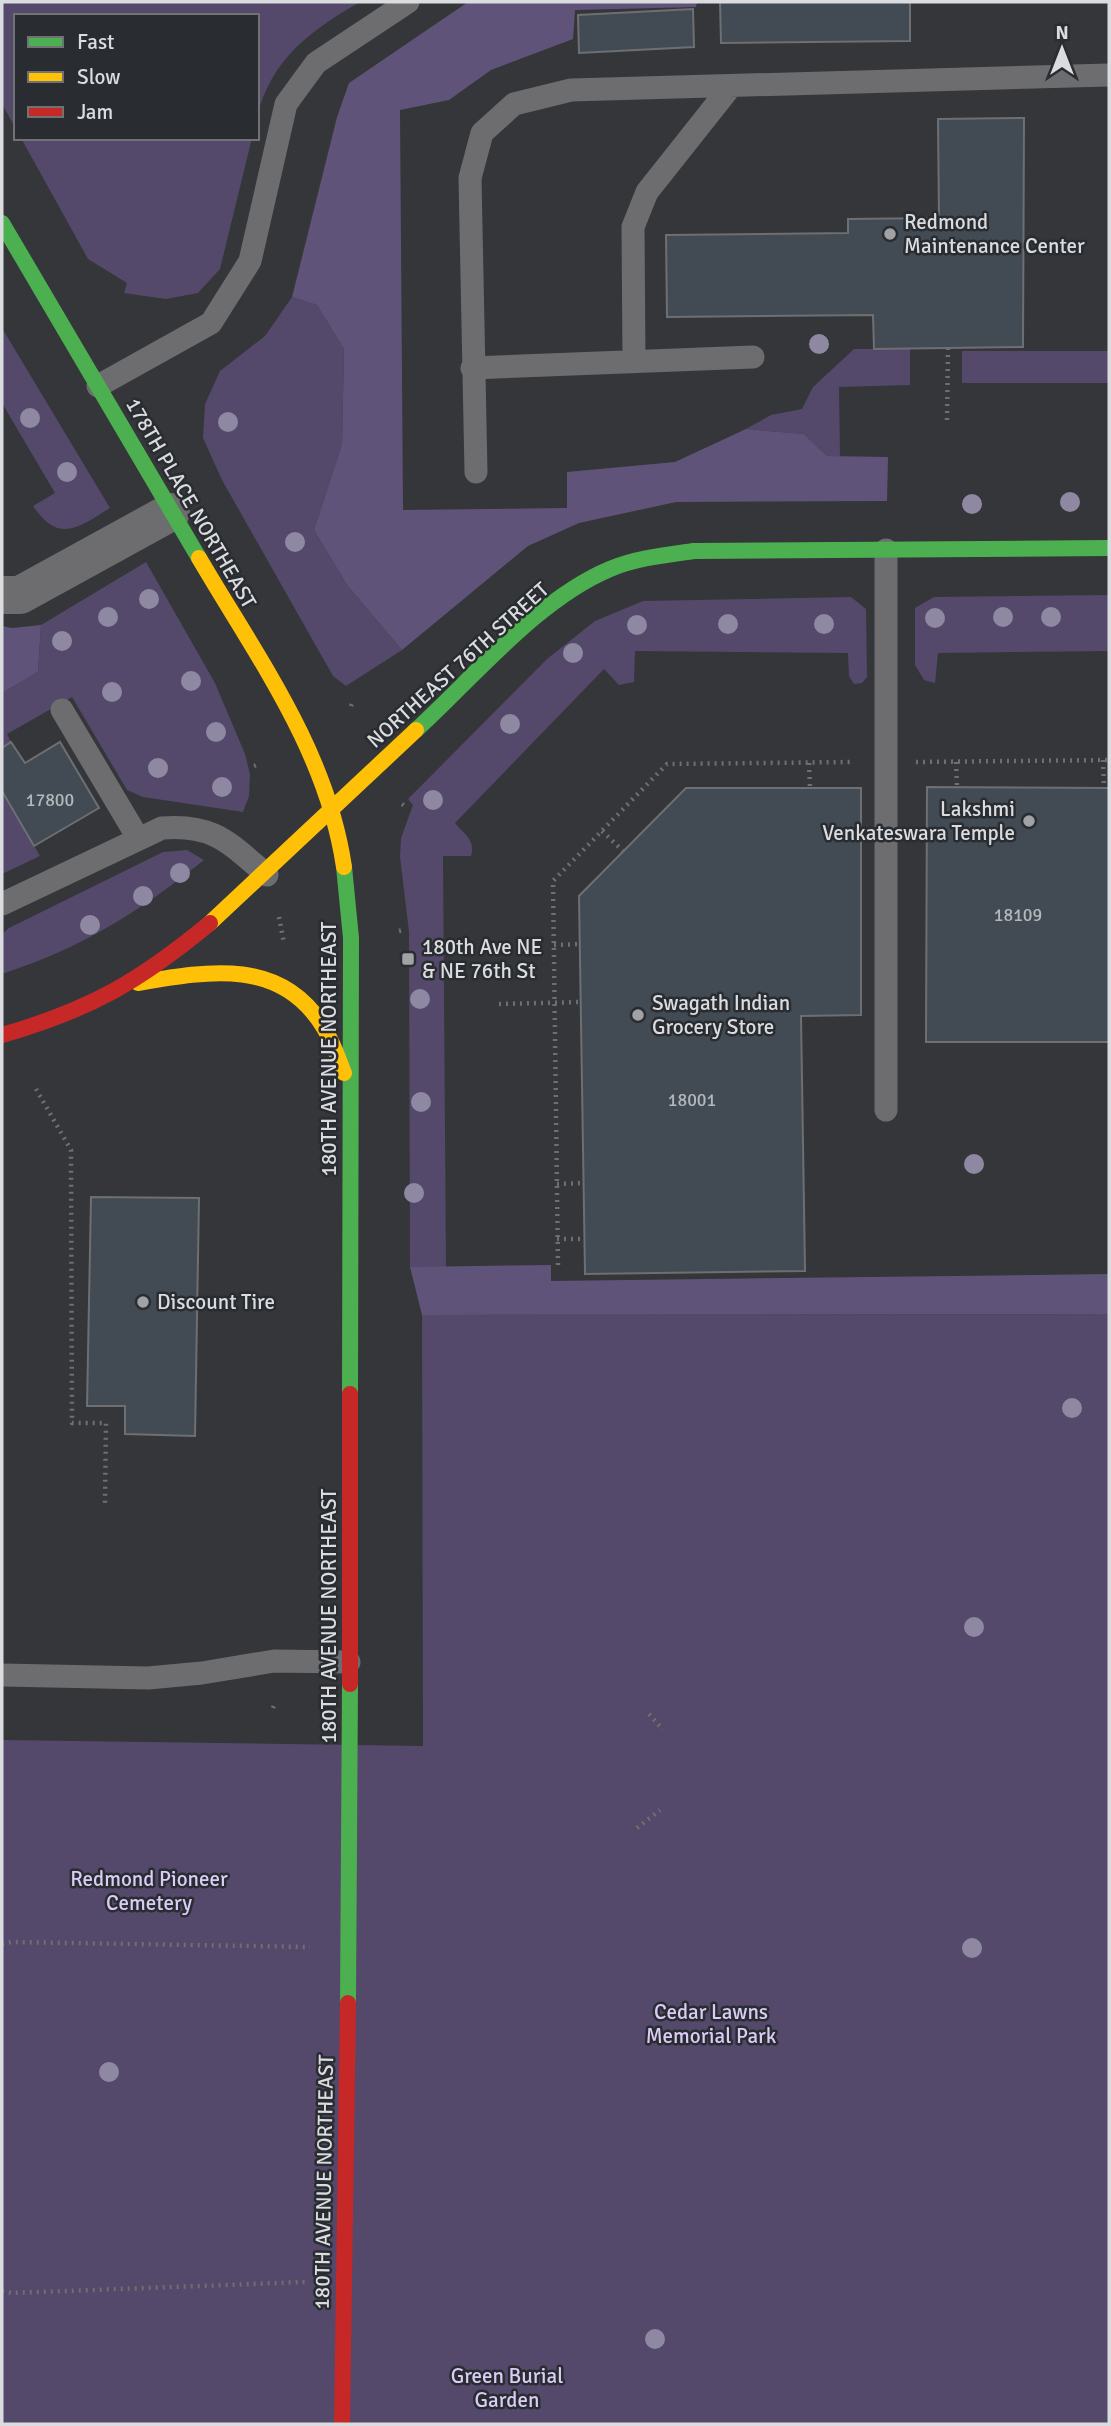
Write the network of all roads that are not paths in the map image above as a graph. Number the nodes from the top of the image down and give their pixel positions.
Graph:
1 (408, 2) edge
2 (1109, 75) edge
3 (732, 86) junction
4 (2, 223) edge
5 (753, 357) dead end
6 (634, 361) junction
7 (472, 368) junction
8 (98, 386) junction
9 (476, 472) dead end
10 (172, 512) junction
11 (1109, 548) edge
12 (886, 550) junction
13 (2, 595) edge
14 (62, 710) dead end
15 (333, 808) junction
16 (138, 838) junction
17 (267, 874) junction
18 (2, 904) edge
19 (129, 984) junction
20 (2, 1035) edge
21 (351, 1091) junction
22 (886, 1110) dead end
23 (349, 1662) junction
24 (2, 1675) edge
25 (342, 2424) edge

1 - 8 lane
2 - 3 lane
3 - 6 lane
3 - 7 lane
4 - 8 street, 178TH PLACE NORTHEAST
5 - 6 lane
6 - 7 lane
7 - 9 lane
8 - 10 street, 178TH PLACE NORTHEAST
10 - 13 street
10 - 15 street, 178TH PLACE NORTHEAST
11 - 12 street, NORTHEAST 76TH STREET
12 - 15 street, NORTHEAST 76TH STREET
12 - 22 lane
14 - 16 lane
15 - 17 street, NORTHEAST 76TH STREET
15 - 21 street, 180TH AVENUE NORTHEAST
16 - 17 lane
16 - 18 lane
17 - 19 street, NORTHEAST 76TH STREET
19 - 20 street, NORTHEAST 76TH STREET
19 - 21 street
21 - 23 street, 180TH AVENUE NORTHEAST
23 - 24 lane
23 - 25 street, 180TH AVENUE NORTHEAST

